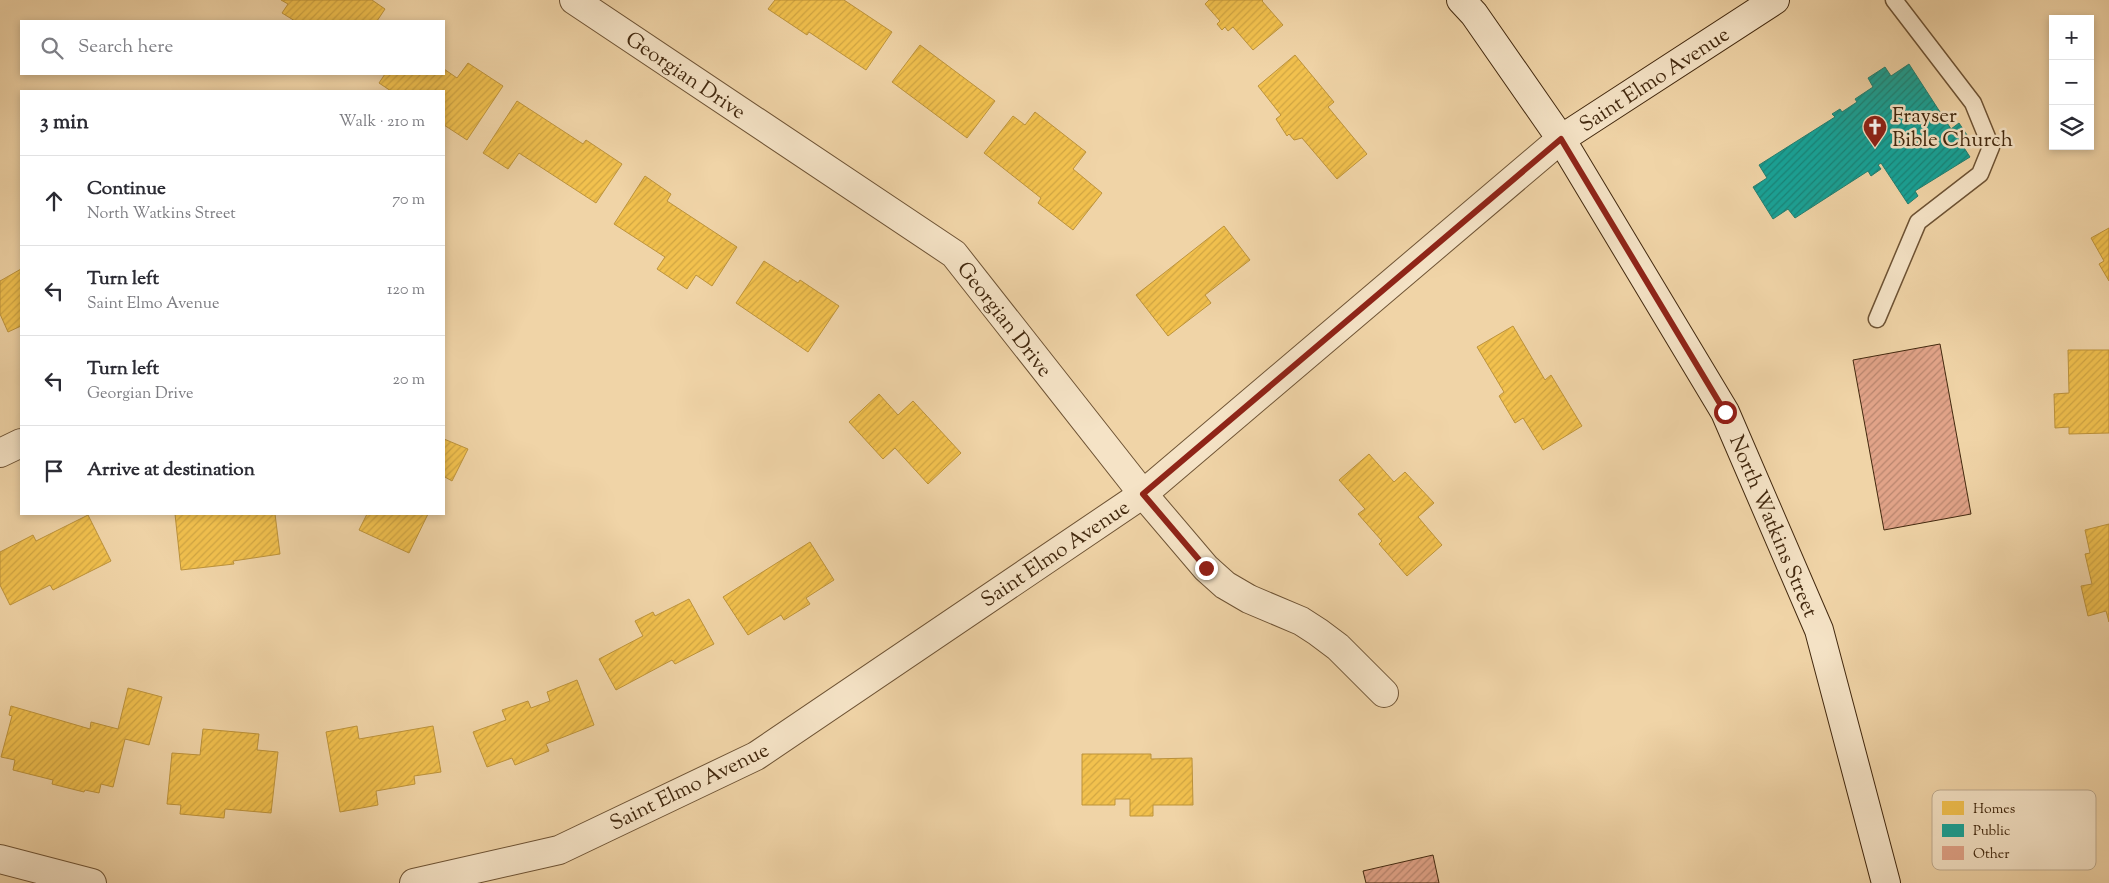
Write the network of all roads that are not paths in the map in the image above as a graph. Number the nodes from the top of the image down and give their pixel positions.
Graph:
1 (574, 0) edge
2 (1460, 0) edge
3 (1775, 0) edge
4 (1894, 0) edge
5 (1561, 139) junction
6 (1877, 319) dead end
7 (20, 443) edge
8 (0, 453) edge
9 (1143, 494) junction
10 (1384, 693) dead end
11 (0, 859) edge
12 (92, 883) edge
13 (414, 883) edge
14 (1886, 883) edge

1 - 9 street, Georgian Drive
2 - 5 street, North Watkins Street
3 - 5 street, Saint Elmo Avenue
4 - 6 lane
5 - 9 street, Saint Elmo Avenue
5 - 14 street, North Watkins Street
7 - 8 street
9 - 10 street, Georgian Drive
9 - 13 street, Saint Elmo Avenue
11 - 12 street

